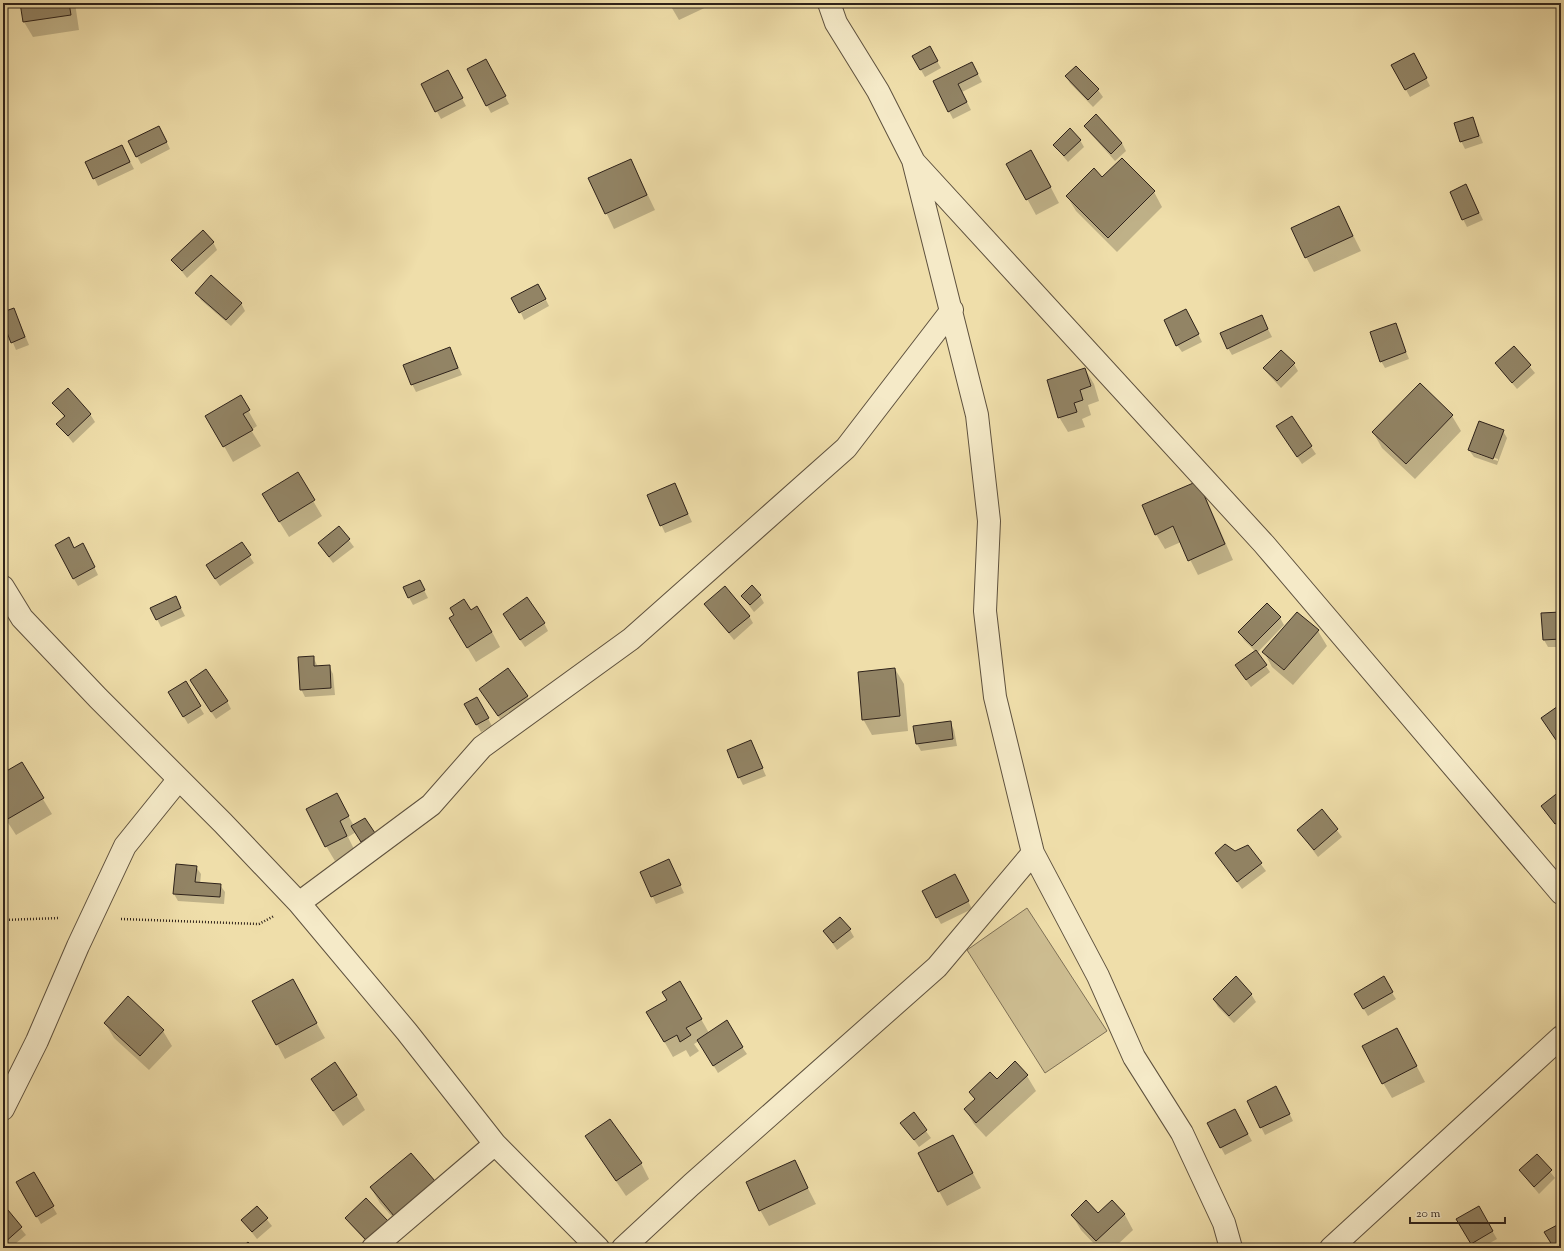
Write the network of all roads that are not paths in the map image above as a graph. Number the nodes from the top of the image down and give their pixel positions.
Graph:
1 (829, 3) edge
2 (913, 160) junction
3 (952, 310) junction
4 (3, 586) edge
5 (179, 779) junction
6 (1033, 854) junction
7 (1561, 893) edge
8 (299, 903) junction
9 (1561, 1037) edge
10 (3, 1109) edge
11 (495, 1144) junction
12 (373, 1248) edge
13 (598, 1248) edge
14 (623, 1248) edge
15 (1231, 1248) edge
16 (1331, 1248) edge

1 - 2 street
2 - 3 street
2 - 7 street
3 - 6 street
3 - 8 street
4 - 5 street
5 - 8 street
5 - 10 street
6 - 14 street
6 - 15 street
8 - 11 street
9 - 16 street
11 - 12 street
11 - 13 street

